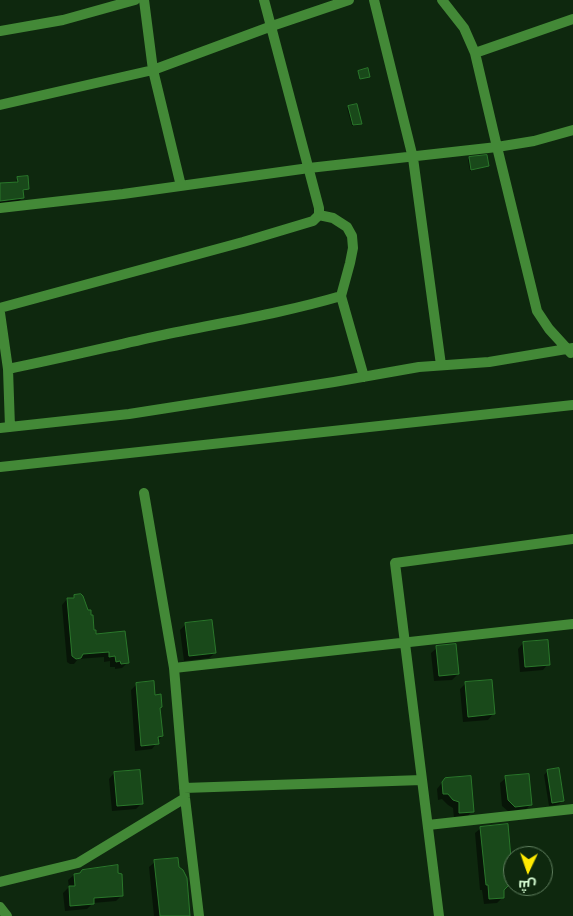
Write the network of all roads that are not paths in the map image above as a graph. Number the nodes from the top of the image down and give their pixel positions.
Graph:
1 (135, 0) edge
2 (144, 0) edge
3 (264, 0) edge
4 (349, 0) edge
5 (374, 0) edge
6 (442, 0) edge
7 (573, 19) edge
8 (272, 26) junction
9 (0, 31) edge
10 (475, 53) junction
11 (153, 70) junction
12 (0, 105) edge
13 (573, 130) edge
14 (496, 147) junction
15 (413, 158) junction
16 (309, 168) junction
17 (181, 186) junction
18 (0, 208) edge
19 (318, 215) junction
20 (340, 296) junction
21 (0, 308) edge
22 (0, 312) edge
23 (571, 351) edge
24 (441, 365) junction
25 (8, 369) junction
26 (364, 377) junction
27 (573, 405) edge
28 (5, 427) edge
29 (0, 467) edge
30 (144, 493) dead end
31 (573, 539) edge
32 (573, 624) edge
33 (405, 643) junction
34 (174, 668) junction
35 (422, 780) junction
36 (184, 793) junction
37 (573, 809) edge
38 (428, 825) junction
39 (0, 882) edge
40 (0, 906) edge
41 (7, 916) edge
42 (199, 916) edge
43 (439, 916) edge

1 - 9 street
2 - 11 street
3 - 8 street
4 - 8 street
5 - 15 street
6 - 10 street
7 - 10 street
8 - 11 street
8 - 16 street
10 - 14 street
11 - 12 street
11 - 17 street
13 - 14 street
14 - 15 street
14 - 23 street
15 - 16 street
15 - 24 street
16 - 17 street
16 - 19 street
17 - 18 street
19 - 20 street
19 - 21 street
20 - 25 street
20 - 26 street
22 - 25 street
23 - 24 street
24 - 26 street
25 - 28 street
26 - 28 street
27 - 29 street
30 - 34 street
31 - 33 street
32 - 33 street
33 - 34 street
33 - 35 street
34 - 36 street
35 - 36 street
35 - 38 street
36 - 39 street
36 - 42 street
37 - 38 street
38 - 43 street
40 - 41 street

